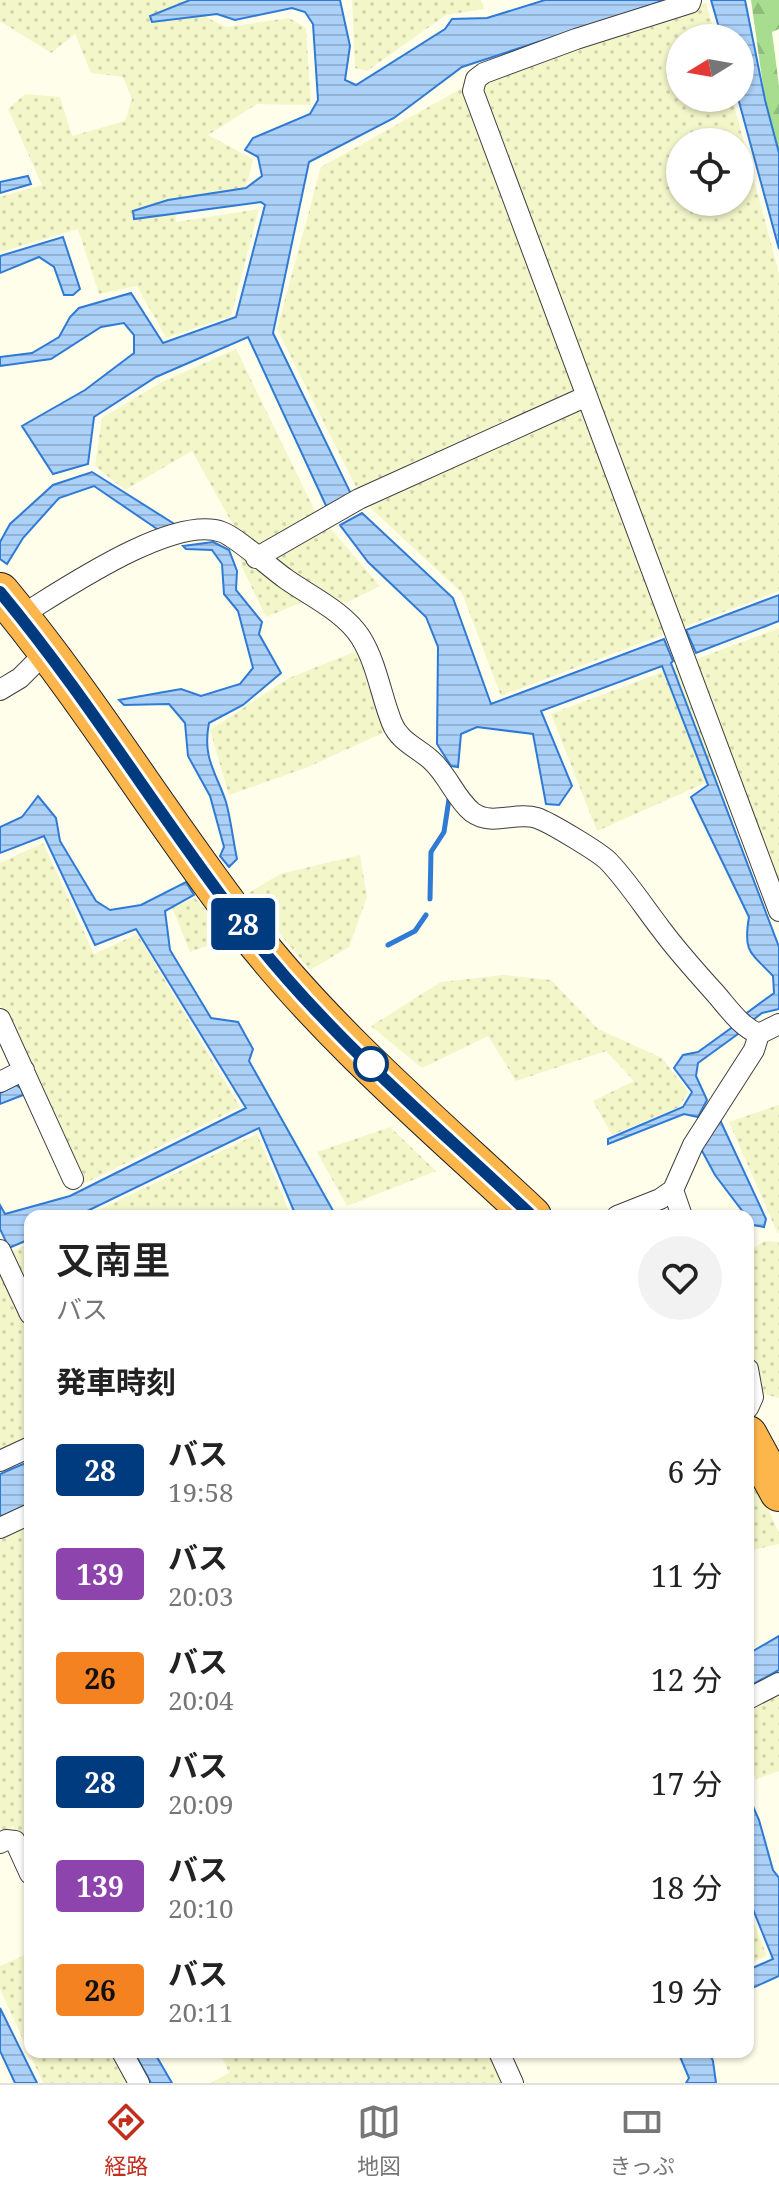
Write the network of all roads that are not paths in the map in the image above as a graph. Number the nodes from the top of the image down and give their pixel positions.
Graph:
1 (691, 0) edge
2 (587, 396) junction
3 (256, 558) junction
4 (10, 604) edge
5 (48, 650) junction
6 (0, 690) edge
7 (779, 911) edge
8 (0, 1019) edge
9 (779, 1024) edge
10 (759, 1034) junction
11 (24, 1070) junction
12 (0, 1082) edge
13 (73, 1179) dead end
14 (673, 1190) junction
15 (526, 1210) edge
16 (632, 1210) edge
17 (680, 1210) edge
18 (0, 1250) edge
19 (24, 1301) edge
20 (754, 1446) edge
21 (24, 1450) edge
22 (0, 1461) edge
23 (779, 1492) edge
24 (24, 1517) edge
25 (0, 1528) edge
26 (779, 1683) edge
27 (754, 1696) edge
28 (0, 1843) edge
29 (24, 1861) edge
30 (125, 2058) edge
31 (502, 2058) edge
32 (139, 2083) edge
33 (513, 2083) edge

1 - 2 street
2 - 3 street
2 - 7 street
3 - 4 street
3 - 10 street
4 - 5 highway
5 - 6 street
5 - 15 highway
8 - 11 street
9 - 10 street
10 - 14 street
11 - 12 street
11 - 13 street
14 - 16 street
14 - 17 street
18 - 19 street
20 - 23 highway
21 - 22 street
24 - 25 street
26 - 27 street
28 - 29 street
30 - 32 street
31 - 33 street

